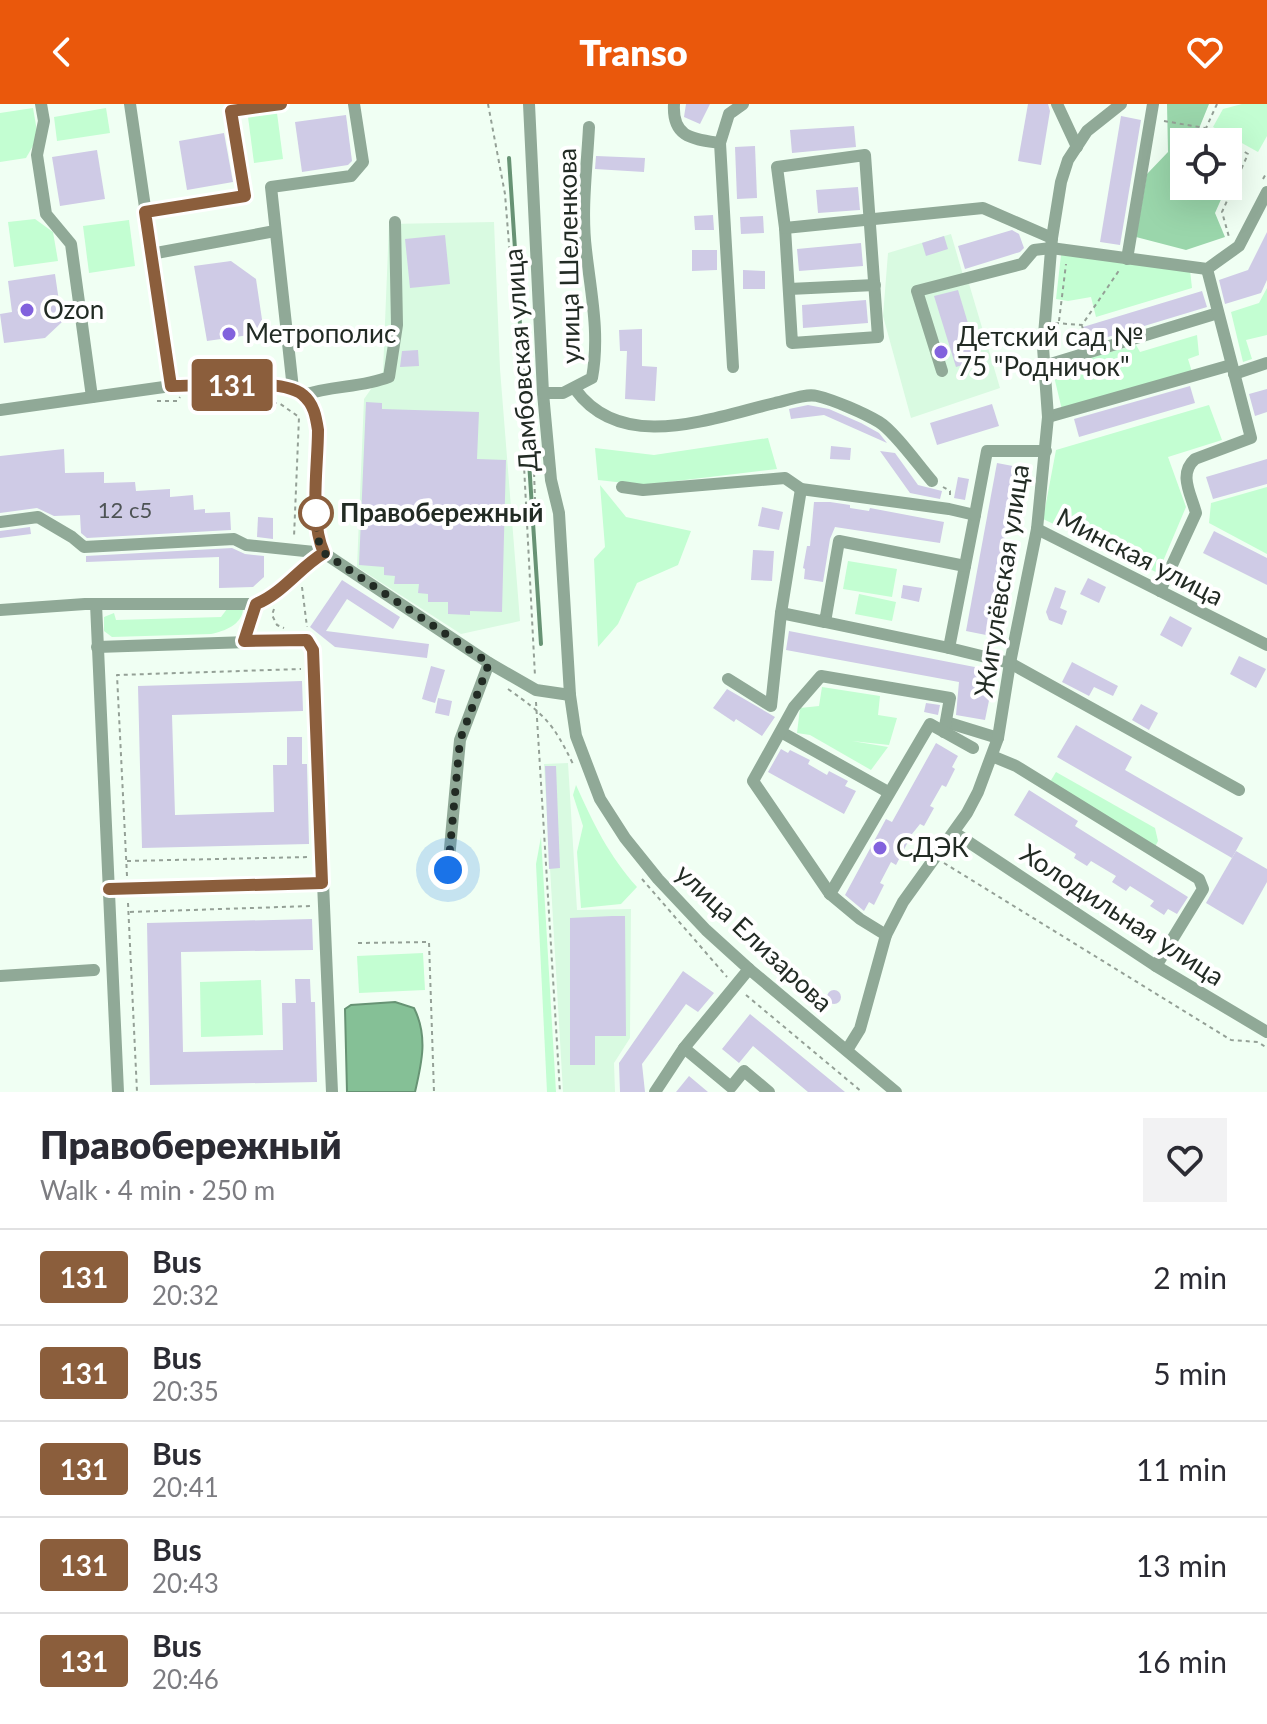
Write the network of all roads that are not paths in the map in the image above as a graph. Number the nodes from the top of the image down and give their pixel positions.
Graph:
1 (41, 104) edge
2 (130, 104) edge
3 (281, 104) edge
4 (354, 104) edge
5 (529, 104) edge
6 (674, 104) edge
7 (743, 104) edge
8 (1057, 104) edge
9 (1121, 104) edge
10 (1153, 104) edge
11 (230, 108) edge
12 (589, 127) dead end
13 (720, 143) junction
14 (1077, 147) junction
15 (1267, 192) edge
16 (145, 212) junction
17 (871, 218) junction
18 (395, 222) dead end
19 (785, 228) junction
20 (275, 231) junction
21 (1052, 243) junction
22 (151, 254) junction
23 (1127, 259) junction
24 (1207, 269) junction
25 (875, 285) junction
26 (789, 289) junction
27 (1218, 313) junction
28 (1267, 363) edge
29 (1044, 366) junction
30 (733, 367) dead end
31 (1232, 369) junction
32 (942, 371) dead end
33 (575, 389) junction
34 (176, 390) junction
35 (298, 392) junction
36 (543, 393) junction
37 (92, 397) junction
38 (0, 410) edge
39 (1048, 417) junction
40 (1046, 451) junction
41 (932, 481) road end
42 (622, 487) dead end
43 (801, 489) junction
44 (975, 515) junction
45 (0, 522) edge
46 (1037, 529) junction
47 (324, 553) junction
48 (965, 566) junction
49 (1160, 591) junction
50 (96, 604) junction
51 (256, 604) junction
52 (0, 610) edge
53 (781, 613) junction
54 (825, 622) junction
55 (244, 641) junction
56 (1267, 645) edge
57 (97, 647) junction
58 (949, 648) junction
59 (489, 663) junction
60 (1010, 663) junction
61 (728, 679) dead end
62 (570, 695) junction
63 (945, 727) junction
64 (781, 732) junction
65 (998, 738) junction
66 (973, 748) dead end
67 (992, 756) junction
68 (1239, 790) dead end
69 (888, 792) junction
70 (600, 799) joint
71 (955, 833) junction
72 (448, 870) dead end
73 (322, 883) junction
74 (109, 889) junction
75 (830, 894) junction
76 (886, 935) junction
77 (1156, 966) junction
78 (749, 969) junction
79 (94, 970) dead end
80 (0, 976) edge
81 (1267, 1032) edge
82 (684, 1048) junction
83 (847, 1050) junction
84 (118, 1092) edge
85 (332, 1092) edge
86 (655, 1092) edge
87 (769, 1092) edge
88 (896, 1092) edge

1 - 37 street
2 - 16 street
3 - 11 street
4 - 20 street
5 - 36 street, Дамбовская улица
6 - 13 street
7 - 13 street
8 - 14 street
9 - 14 street, Жигулёвская улица
10 - 23 street
11 - 16 street
12 - 33 street, улица Шеленкова
13 - 30 street
14 - 21 street, Жигулёвская улица
15 - 24 street
16 - 22 street
17 - 19 street
17 - 19 street
17 - 21 street
17 - 25 street
18 - 35 street
19 - 26 street
20 - 22 street
20 - 35 street
21 - 23 street
21 - 29 street, Жигулёвская улица
21 - 32 street
22 - 34 street
23 - 24 street
24 - 27 street
25 - 26 street
25 - 26 street
27 - 29 street
27 - 31 street
28 - 31 street
29 - 39 street, Жигулёвская улица
31 - 39 street
31 - 49 street
33 - 36 street, улица Шеленкова
33 - 41 street
34 - 35 street
34 - 37 street
35 - 47 street
36 - 62 street, Дамбовская улица
37 - 38 street
39 - 40 street, Жигулёвская улица
40 - 44 street
40 - 46 street, Жигулёвская улица
42 - 43 street
43 - 44 street
43 - 53 street
44 - 48 street
45 - 47 street
46 - 49 street, Минская улица
46 - 60 street, Жигулёвская улица
47 - 51 street
47 - 59 street
48 - 54 street
48 - 58 street
49 - 56 street, Минская улица
50 - 51 street
50 - 52 street
50 - 57 street
51 - 55 street
53 - 54 street
53 - 61 street
54 - 58 street
55 - 57 street
55 - 73 street
57 - 74 street
58 - 60 street
59 - 62 street
59 - 72 street
60 - 65 street, Жигулёвская улица
60 - 68 street
62 - 70 street, Дамбовская улица
63 - 64 street
63 - 65 street
63 - 66 street
63 - 69 street
64 - 69 street
64 - 75 street
65 - 67 street, Жигулёвская улица
67 - 71 street, Жигулёвская улица
67 - 77 street
69 - 75 street
70 - 78 street, улица Елизарова
71 - 76 street, Жигулёвская улица
71 - 77 street, Холодильная улица
73 - 74 street
73 - 85 street
74 - 84 street
75 - 76 street
76 - 83 street, Жигулёвская улица
77 - 81 street, Холодильная улица
78 - 82 street
78 - 83 street, улица Елизарова
79 - 80 street
82 - 86 street
82 - 87 street
83 - 88 street, улица Елизарова

